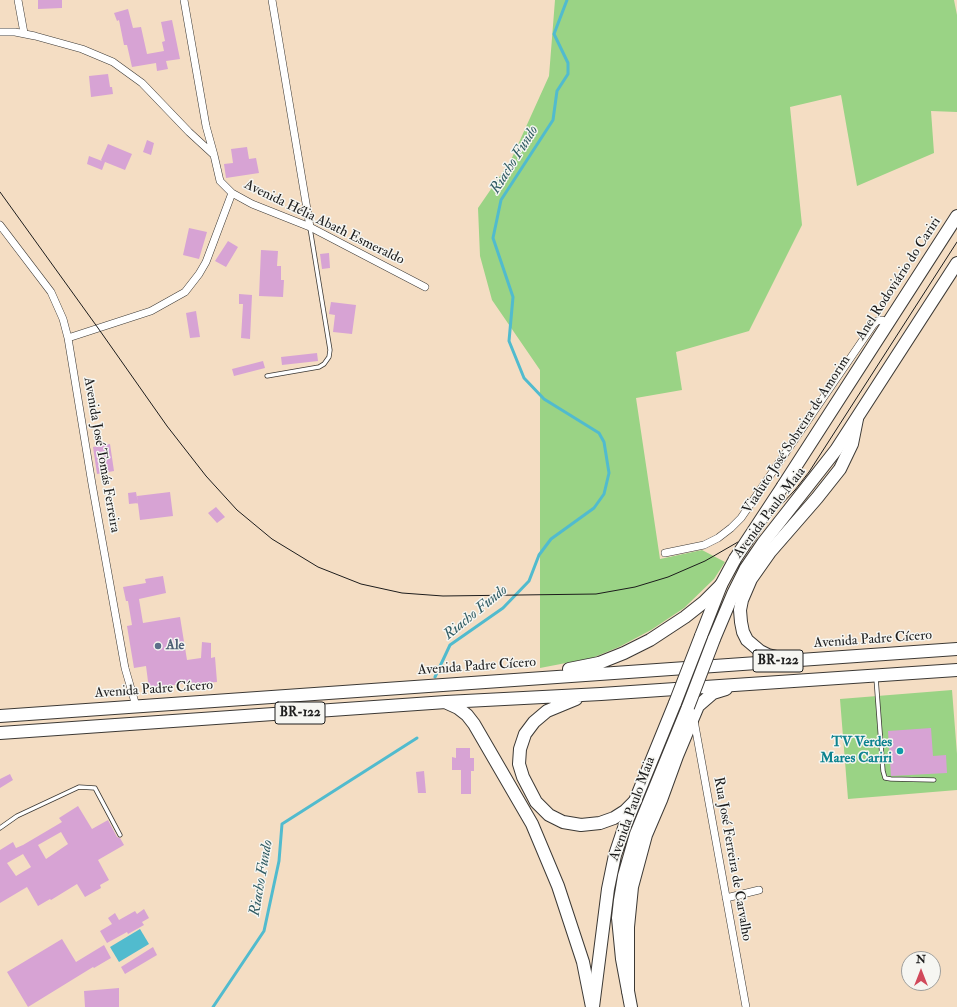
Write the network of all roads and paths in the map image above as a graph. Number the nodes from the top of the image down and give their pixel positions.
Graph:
1 (18, 0) edge
2 (184, 0) edge
3 (272, 0) edge
4 (0, 32) edge
5 (24, 34) junction
6 (214, 155) junction
7 (232, 193) junction
8 (957, 216) edge
9 (0, 225) edge
10 (310, 227) junction
11 (957, 263) edge
12 (425, 287) dead end
13 (888, 322) junction
14 (68, 338) junction
15 (865, 357) joint
16 (267, 376) dead end
17 (857, 419) junction
18 (664, 553) dead end
19 (721, 585) junction
20 (957, 649) edge
21 (790, 661) junction
22 (957, 670) edge
23 (876, 675) junction
24 (530, 679) junction
25 (740, 684) junction
26 (601, 694) junction
27 (446, 702) junction
28 (136, 706) junction
29 (691, 712) junction
30 (0, 716) edge
31 (0, 734) edge
32 (934, 780) dead end
33 (636, 800) junction
34 (0, 828) edge
35 (120, 835) dead end
36 (759, 890) dead end
37 (726, 898) junction
38 (628, 991) junction
39 (592, 1007) edge
40 (630, 1007) edge
41 (746, 1007) edge

1 - 5 street
2 - 6 street, Avenida Hélia Abath Esmeraldo
3 - 10 street
4 - 5 street
5 - 6 street
6 - 7 street, Avenida Hélia Abath Esmeraldo
7 - 10 street, Avenida Hélia Abath Esmeraldo
7 - 14 street, Avenida Hélia Abath Esmeraldo
8 - 13 main road, Anel Rodoviário do Cariri
9 - 14 street, Avenida José Tomás Ferreira
10 - 12 street, Avenida Hélia Abath Esmeraldo
10 - 16 lane
11 - 17 main road, Avenida Paulo Maia
13 - 15 main road, Anel Rodoviário do Cariri
13 - 18 street, Avenida Paulo Maia
14 - 28 street, Avenida José Tomás Ferreira
15 - 19 main road, Viaduto José Sobreira de Amorim, bridge
17 - 21 main road
17 - 29 main road, Avenida Paulo Maia, bridge
19 - 24 main road
19 - 33 main road, Viaduto José Sobreira de Amorim, bridge
20 - 21 main road, Avenida Padre Cícero / BR-122
21 - 24 main road, Avenida Padre Cícero / BR-122
22 - 23 main road, BR-122
23 - 25 main road, BR-122
23 - 32 lane
24 - 28 main road, Avenida Padre Cícero / BR-122
25 - 26 main road, BR-122
25 - 29 main road
26 - 27 main road, BR-122
26 - 33 main road
27 - 31 main road, BR-122
27 - 39 main road
28 - 30 main road, Avenida Padre Cícero / BR-122
29 - 37 street, Rua José Ferreira de Carvalho
29 - 38 main road
29 - 38 main road, Avenida Paulo Maia
33 - 39 main road, Viaduto José Sobreira de Amorim
34 - 35 lane
36 - 37 street
37 - 41 street, Rua José Ferreira de Carvalho
38 - 40 main road

